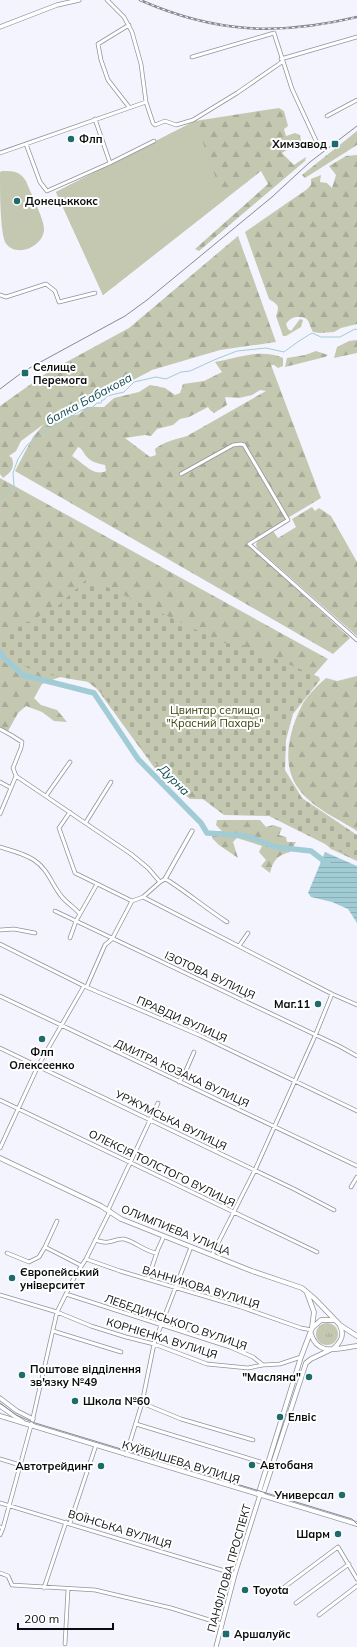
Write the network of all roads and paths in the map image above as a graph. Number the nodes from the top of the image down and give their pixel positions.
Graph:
1 (80, 0) edge
2 (107, 0) edge
3 (129, 25) junction
4 (0, 27) edge
5 (357, 37) edge
6 (192, 57) dead end
7 (282, 60) junction
8 (357, 100) edge
9 (146, 102) junction
10 (129, 107) junction
11 (326, 116) dead end
12 (95, 119) junction
13 (154, 141) dead end
14 (26, 144) junction
15 (318, 145) dead end
16 (0, 152) edge
17 (110, 163) junction
18 (95, 293) dead end
19 (0, 295) edge
20 (181, 474) dead end
21 (357, 640) edge
22 (0, 729) edge
23 (70, 762) dead end
24 (16, 776) junction
25 (0, 782) edge
26 (111, 782) dead end
27 (11, 788) junction
28 (46, 796) junction
29 (70, 812) junction
30 (0, 814) edge
31 (86, 822) junction
32 (192, 831) dead end
33 (0, 847) edge
34 (166, 879) junction
35 (160, 882) junction
36 (97, 884) junction
37 (143, 897) junction
38 (132, 902) junction
39 (56, 911) dead end
40 (80, 914) junction
41 (76, 921) junction
42 (227, 922) dead end
43 (0, 930) edge
44 (34, 933) dead end
45 (248, 933) dead end
46 (70, 938) dead end
47 (112, 939) junction
48 (0, 944) edge
49 (239, 946) junction
50 (85, 986) junction
51 (332, 994) junction
52 (0, 996) edge
53 (357, 1005) edge
54 (60, 1025) junction
55 (315, 1036) junction
56 (0, 1048) edge
57 (194, 1052) dead end
58 (357, 1056) edge
59 (38, 1066) junction
60 (295, 1081) junction
61 (179, 1082) junction
62 (0, 1100) edge
63 (158, 1104) dead end
64 (18, 1109) junction
65 (357, 1110) edge
66 (150, 1120) junction
67 (275, 1127) junction
68 (0, 1148) edge
69 (0, 1158) edge
70 (130, 1162) junction
71 (357, 1166) edge
72 (255, 1170) junction
73 (357, 1178) edge
74 (351, 1187) dead end
75 (334, 1210) dead end
76 (109, 1211) junction
77 (233, 1213) junction
78 (57, 1221) dead end
79 (164, 1236) junction
80 (95, 1240) junction
81 (44, 1247) junction
82 (191, 1247) junction
83 (317, 1252) dead end
84 (7, 1253) dead end
85 (156, 1253) junction
86 (212, 1255) junction
87 (86, 1259) junction
88 (80, 1265) junction
89 (148, 1280) junction
90 (176, 1288) junction
91 (306, 1291) junction
92 (66, 1294) junction
93 (0, 1295) edge
94 (57, 1312) junction
95 (335, 1320) junction
96 (162, 1325) junction
97 (340, 1325) junction
98 (53, 1331) junction
99 (312, 1331) junction
100 (357, 1336) edge
101 (154, 1344) junction
102 (357, 1346) edge
103 (333, 1349) junction
104 (121, 1352) dead end
105 (301, 1357) junction
106 (263, 1365) junction
107 (0, 1398) edge
108 (142, 1403) junction
109 (0, 1406) edge
110 (0, 1416) edge
111 (33, 1419) junction
112 (24, 1423) junction
113 (136, 1424) junction
114 (31, 1425) junction
115 (253, 1440) dead end
116 (96, 1445) junction
117 (126, 1455) junction
118 (0, 1459) edge
119 (267, 1464) junction
120 (20, 1465) junction
121 (262, 1494) junction
122 (0, 1503) edge
123 (9, 1506) junction
124 (66, 1522) junction
125 (70, 1523) junction
126 (357, 1524) edge
127 (1, 1528) edge
128 (0, 1535) edge
129 (349, 1564) junction
130 (0, 1573) edge
131 (235, 1574) junction
132 (357, 1578) edge
133 (357, 1586) edge
134 (44, 1588) junction
135 (68, 1589) junction
136 (279, 1591) dead end
137 (296, 1603) dead end
138 (319, 1615) dead end
139 (222, 1624) junction
140 (65, 1644) dead end
141 (216, 1647) edge

1 - 4 street
2 - 3 street
3 - 9 street
3 - 10 street
5 - 7 street
6 - 7 street
7 - 9 street
7 - 15 street
8 - 11 street
9 - 10 street
10 - 12 street
12 - 14 street
12 - 17 street
13 - 17 street
14 - 16 street
14 - 17 street
18 - 19 street
20 - 21 street
22 - 24 street
23 - 28 street
24 - 27 street
24 - 28 street
25 - 27 street
26 - 31 street
27 - 30 street
28 - 29 street
29 - 31 street
29 - 36 street
31 - 35 street
32 - 34 street
33 - 40 street
34 - 35 street
34 - 42 street
35 - 37 street
36 - 38 street
36 - 40 street
37 - 38 street
37 - 49 street
38 - 47 street
39 - 41 street, ІЗОТОВА ВУЛИЦЯ
40 - 41 street
41 - 46 street
41 - 47 street, ІЗОТОВА ВУЛИЦЯ
43 - 44 street
45 - 49 street
47 - 50 street
47 - 55 street, ІЗОТОВА ВУЛИЦЯ
48 - 50 street, ПРАВДИ ВУЛИЦЯ
49 - 51 street
50 - 54 street
50 - 60 street, ПРАВДИ ВУЛИЦЯ
51 - 53 street
51 - 55 street
52 - 54 street, ДМИТРА КОЗАКА ВУЛИЦЯ
54 - 59 street
54 - 61 street, ДМИТРА КОЗАКА ВУЛИЦЯ
55 - 58 street, ІЗОТОВА ВУЛИЦЯ
55 - 60 street
56 - 59 street, УРЖУМСЬКА ВУЛИЦЯ
57 - 61 street
59 - 64 street
59 - 66 street, УРЖУМСЬКА ВУЛИЦЯ
60 - 65 street, ПРАВДИ ВУЛИЦЯ
60 - 67 street
61 - 67 street, ДМИТРА КОЗАКА ВУЛИЦЯ
62 - 64 street, ОЛЕКСІЯ ТОЛСТОГО ВУЛИЦЯ
63 - 66 street
64 - 68 street
64 - 70 street, ОЛЕКСІЯ ТОЛСТОГО ВУЛИЦЯ
66 - 70 street
66 - 72 street, УРЖУМСЬКА ВУЛИЦЯ
67 - 71 street, ДМИТРА КОЗАКА ВУЛИЦЯ
67 - 72 street
69 - 76 main road, ОЛИМПИЕВА УЛИЦА
70 - 76 street
70 - 77 street, ОЛЕКСІЯ ТОЛСТОГО ВУЛИЦЯ
72 - 75 street, УРЖУМСЬКА ВУЛИЦЯ
72 - 77 street
73 - 74 street
76 - 79 main road, ОЛИМПИЕВА УЛИЦА
76 - 80 street
77 - 83 street, ОЛЕКСІЯ ТОЛСТОГО ВУЛИЦЯ
77 - 86 street
78 - 81 street
79 - 82 main road, ОЛИМПИЕВА УЛИЦА
79 - 85 street
80 - 85 street
80 - 87 street
81 - 84 street
81 - 88 street
82 - 86 main road, ОЛИМПИЕВА УЛИЦА
82 - 90 street
85 - 89 street
86 - 91 main road, ОЛИМПИЕВА УЛИЦА
87 - 88 street
87 - 89 street, ВАННИКОВА ВУЛИЦЯ
88 - 92 street
89 - 90 street, ВАННИКОВА ВУЛИЦЯ
90 - 96 street
90 - 99 street, ВАННИКОВА ВУЛИЦЯ
91 - 95 main road
91 - 99 main road
92 - 94 street
92 - 96 street, ЛЕБЕДИНСЬКОГО ВУЛИЦЯ
93 - 94 street
94 - 98 street
94 - 101 street, КОРНІЄНКА ВУЛИЦЯ
95 - 97 main road
95 - 99 main road
96 - 101 street
96 - 106 street, ЛЕБЕДИНСЬКОГО ВУЛИЦЯ
97 - 100 main road
97 - 103 main road
98 - 104 street
98 - 111 street
99 - 103 main road
99 - 105 main road
101 - 106 street, КОРНІЄНКА ВУЛИЦЯ
101 - 108 street
102 - 103 main road
103 - 121 main road, ПАНФІЛОВА ПРОСПЕКТ
105 - 106 street
105 - 119 main road
107 - 111 street
108 - 113 street
108 - 115 street
109 - 112 street
110 - 112 main road, КУЙБИШЕВА ВУЛИЦЯ
111 - 114 street
112 - 114 main road, КУЙБИШЕВА ВУЛИЦЯ
113 - 117 street
113 - 119 street
114 - 116 main road, КУЙБИШЕВА ВУЛИЦЯ
114 - 120 street
116 - 117 main road, КУЙБИШЕВА ВУЛИЦЯ
116 - 125 street
117 - 121 main road, КУЙБИШЕВА ВУЛИЦЯ
118 - 120 street
119 - 121 main road
120 - 123 street
121 - 126 main road, КУЙБИШЕВА ВУЛИЦЯ
121 - 131 street, ПАНФІЛОВА ПРОСПЕКТ
122 - 123 street, ВОЇНСЬКА ВУЛИЦЯ
123 - 124 street, ВОЇНСЬКА ВУЛИЦЯ
123 - 127 street
124 - 125 street, ВОЇНСЬКА ВУЛИЦЯ
124 - 134 street
125 - 131 street, ВОЇНСЬКА ВУЛИЦЯ
127 - 128 street
129 - 132 street
129 - 136 street
129 - 137 street
130 - 134 street
131 - 139 street, ПАНФІЛОВА ПРОСПЕКТ
133 - 138 street
134 - 135 street
135 - 139 street
135 - 140 street
139 - 141 street, ПАНФІЛОВА ПРОСПЕКТ

